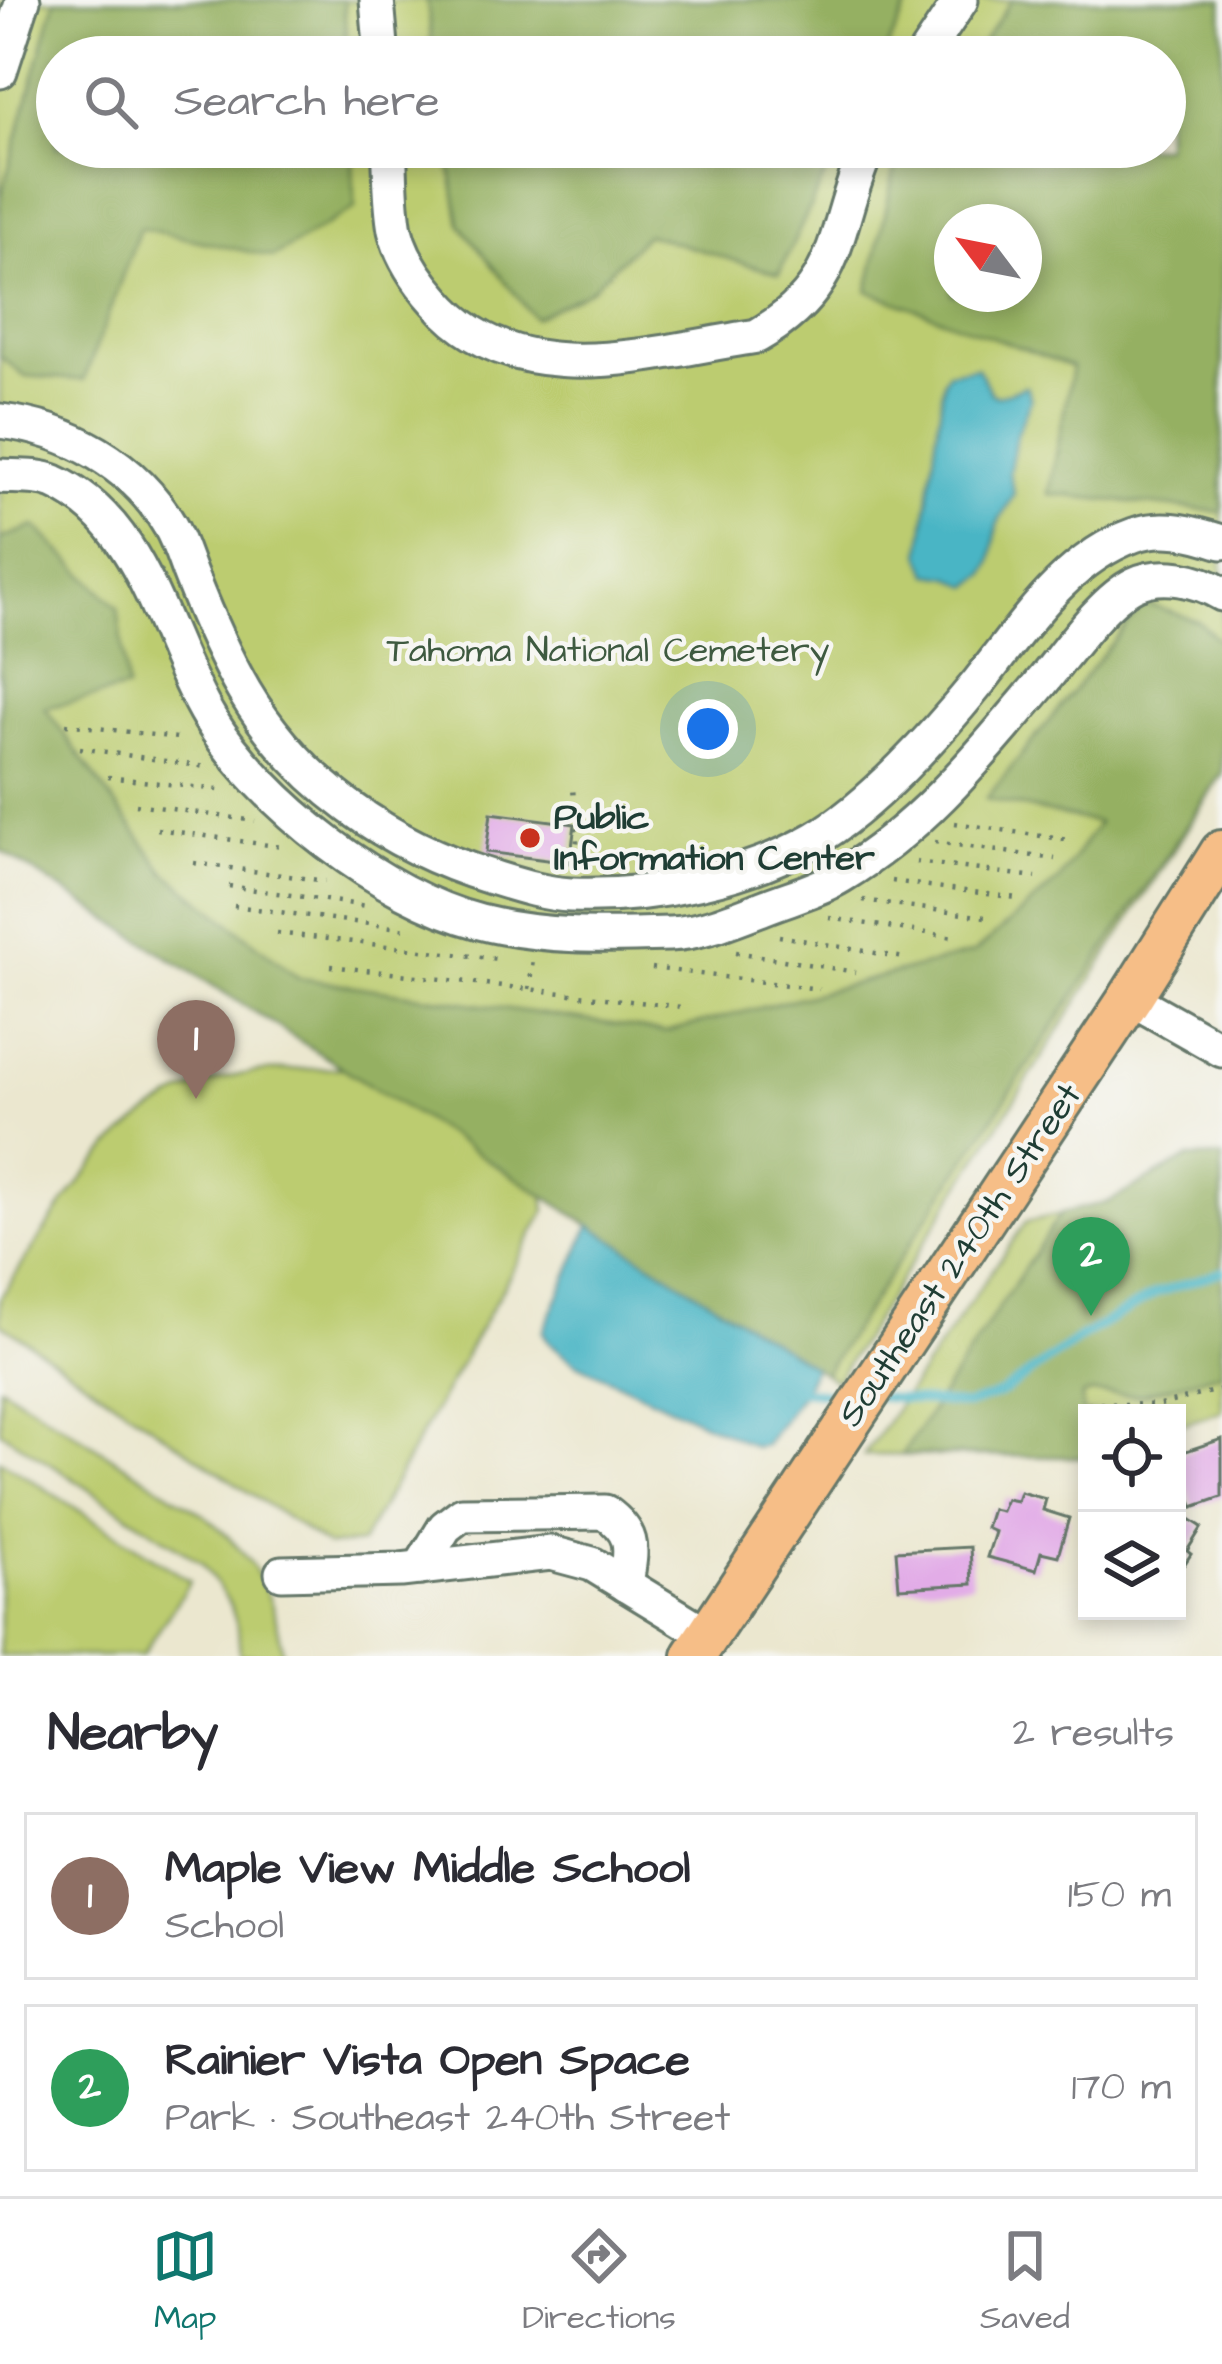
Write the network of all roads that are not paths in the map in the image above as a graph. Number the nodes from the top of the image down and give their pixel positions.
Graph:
1 (23, 0) edge
2 (377, 0) edge
3 (961, 0) edge
4 (380, 36) edge
5 (937, 36) edge
6 (0, 71) edge
7 (390, 168) edge
8 (859, 168) edge
9 (0, 421) edge
10 (0, 455) edge
11 (0, 476) edge
12 (1222, 542) edge
13 (1222, 594) edge
14 (976, 686) junction
15 (1015, 714) junction
16 (1222, 852) edge
17 (1130, 998) junction
18 (1222, 1050) edge
19 (420, 1568) junction
20 (281, 1573) dead end
21 (626, 1585) junction
22 (701, 1646) edge

1 - 6 street
2 - 4 street
3 - 5 street
7 - 8 street
9 - 10 street
9 - 14 street
11 - 15 street
12 - 14 street
13 - 15 street
14 - 15 street
16 - 17 main road, Southeast 240th Street
17 - 18 street
17 - 22 main road, Southeast 240th Street
19 - 20 street
19 - 21 street
19 - 21 street
21 - 22 street

